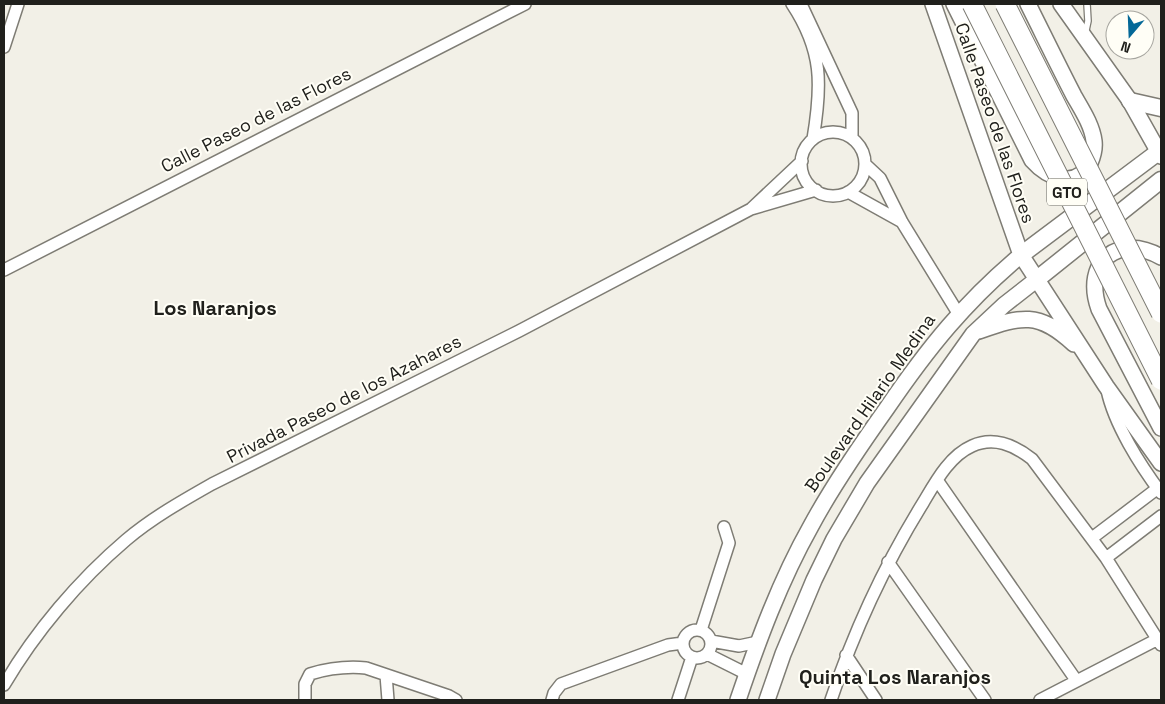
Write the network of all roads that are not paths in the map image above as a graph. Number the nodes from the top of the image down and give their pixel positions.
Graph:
1 (18, 4) edge
2 (525, 4) edge
3 (792, 4) edge
4 (800, 4) edge
5 (933, 4) edge
6 (954, 4) edge
7 (972, 4) edge
8 (1005, 4) edge
9 (1028, 4) edge
10 (1061, 4) edge
11 (1087, 4) edge
12 (1084, 37) junction
13 (4, 47) edge
14 (1130, 101) junction
15 (1161, 108) edge
16 (852, 138) junction
17 (813, 139) junction
18 (1161, 152) edge
19 (802, 161) junction
20 (865, 164) junction
21 (1161, 180) edge
22 (816, 190) junction
23 (848, 192) junction
24 (751, 209) junction
25 (902, 222) junction
26 (1021, 255) junction
27 (1161, 257) edge
28 (4, 270) edge
29 (1036, 280) junction
30 (958, 313) junction
31 (1161, 313) edge
32 (973, 334) junction
33 (1090, 358) junction
34 (1161, 380) edge
35 (1106, 386) junction
36 (1161, 428) edge
37 (1161, 462) edge
38 (937, 480) junction
39 (1159, 491) edge
40 (1136, 506) junction
41 (1161, 516) edge
42 (1148, 524) junction
43 (724, 527) dead end
44 (810, 527) junction
45 (1092, 538) junction
46 (834, 539) junction
47 (1106, 558) junction
48 (888, 562) junction
49 (701, 630) junction
50 (711, 641) junction
51 (758, 642) junction
52 (1160, 642) edge
53 (683, 643) junction
54 (706, 654) junction
55 (846, 655) junction
56 (692, 657) junction
57 (747, 674) junction
58 (386, 675) junction
59 (1076, 680) junction
60 (4, 685) edge
61 (305, 700) edge
62 (388, 700) edge
63 (456, 700) edge
64 (552, 700) edge
65 (678, 700) edge
66 (738, 700) edge
67 (767, 700) edge
68 (831, 700) edge
69 (876, 700) edge
70 (985, 700) edge
71 (1040, 700) edge

1 - 13 street
2 - 28 street, Calle Paseo de las Flores
3 - 17 street
4 - 16 street
5 - 26 street, Calle Paseo de las Flores
6 - 9 street
7 - 34 main road, GTO, bridge
8 - 31 main road, GTO, bridge
10 - 12 street
11 - 12 lane
12 - 14 street
14 - 15 main road
14 - 18 street
16 - 17 street
16 - 20 street
17 - 19 street
18 - 26 main road, Boulevard Hilario Medina
19 - 22 street
19 - 24 street, Privada Paseo de los Azahares
20 - 23 street
20 - 25 street
21 - 29 main road
22 - 23 street
22 - 24 street, Privada Paseo de los Azahares
23 - 25 street
24 - 60 street, Privada Paseo de los Azahares
25 - 30 street
26 - 29 street, Calle Paseo de las Flores
26 - 30 street, Boulevard Hilario Medina
27 - 36 street
29 - 32 street
29 - 33 street, Calle Paseo de las Flores
30 - 44 street, Boulevard Hilario Medina
32 - 33 street
32 - 46 street
33 - 35 street, Calle Paseo de las Flores
35 - 37 street, Calle Paseo de las Flores
35 - 39 street
38 - 45 street
38 - 48 street
38 - 59 street
39 - 40 street
40 - 42 street
40 - 45 street
41 - 42 street
42 - 47 street
43 - 49 street
44 - 46 street
44 - 51 street, Boulevard Hilario Medina
45 - 47 street
46 - 67 street
47 - 52 street
48 - 55 street
48 - 70 street
49 - 50 street
49 - 53 street
50 - 51 street
50 - 54 street
51 - 57 street, Boulevard Hilario Medina
52 - 59 street
53 - 56 street
53 - 64 street
54 - 56 street
54 - 57 street
55 - 68 street
55 - 69 street
56 - 65 street
57 - 66 street, Boulevard Hilario Medina
58 - 61 street
58 - 62 street
58 - 63 street
59 - 71 street

